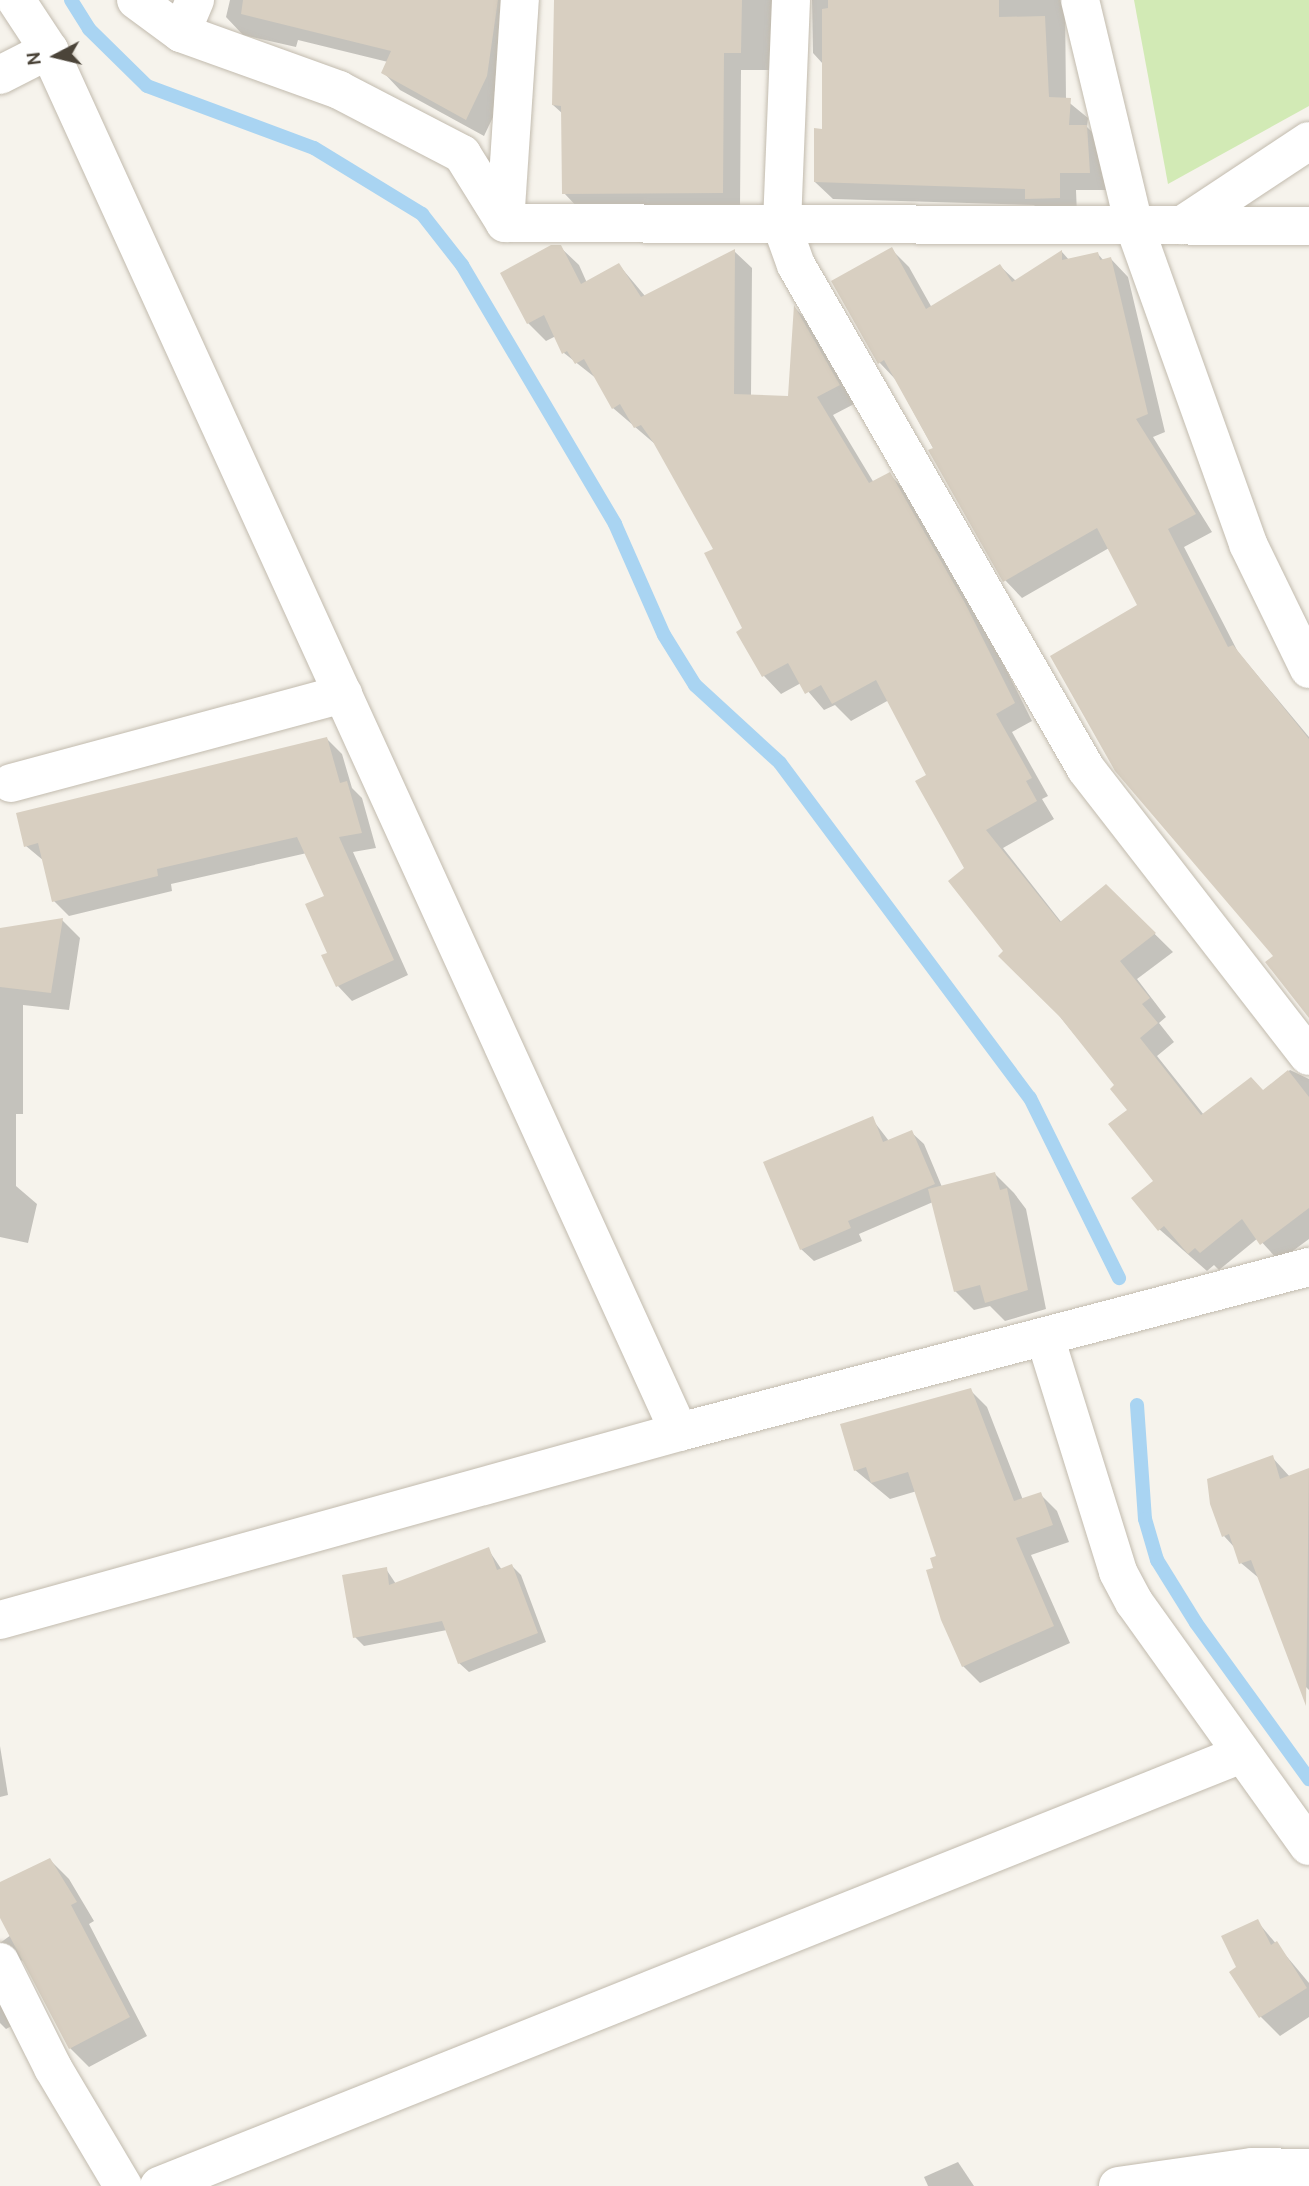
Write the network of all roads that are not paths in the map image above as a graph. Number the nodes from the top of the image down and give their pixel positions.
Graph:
1 (16, 0) edge
2 (136, 0) edge
3 (520, 0) edge
4 (790, 0) edge
5 (1080, 0) edge
6 (188, 16) edge
7 (48, 50) junction
8 (0, 75) edge
9 (1309, 141) edge
10 (505, 223) junction
11 (1134, 225) junction
12 (1182, 225) junction
13 (782, 226) junction
14 (1309, 226) edge
15 (1309, 669) edge
16 (343, 694) junction
17 (11, 783) dead end
18 (1309, 1056) edge
19 (1307, 1273) edge
20 (1045, 1337) junction
21 (680, 1432) junction
22 (0, 1619) edge
23 (1242, 1754) junction
24 (1309, 1846) edge
25 (0, 1962) edge
26 (1309, 2168) edge
27 (122, 2186) edge
28 (159, 2186) edge
29 (1118, 2186) edge

1 - 7 street
2 - 6 street
3 - 10 street
4 - 13 street
5 - 11 street
6 - 10 street
7 - 8 street
7 - 16 street
9 - 12 street
10 - 13 street
11 - 12 street
11 - 13 street
11 - 15 street
12 - 14 street
13 - 18 street
16 - 17 street
16 - 21 street
19 - 20 street
20 - 21 street
20 - 23 street
21 - 22 street
23 - 24 street
23 - 28 street
25 - 27 street
26 - 29 street

